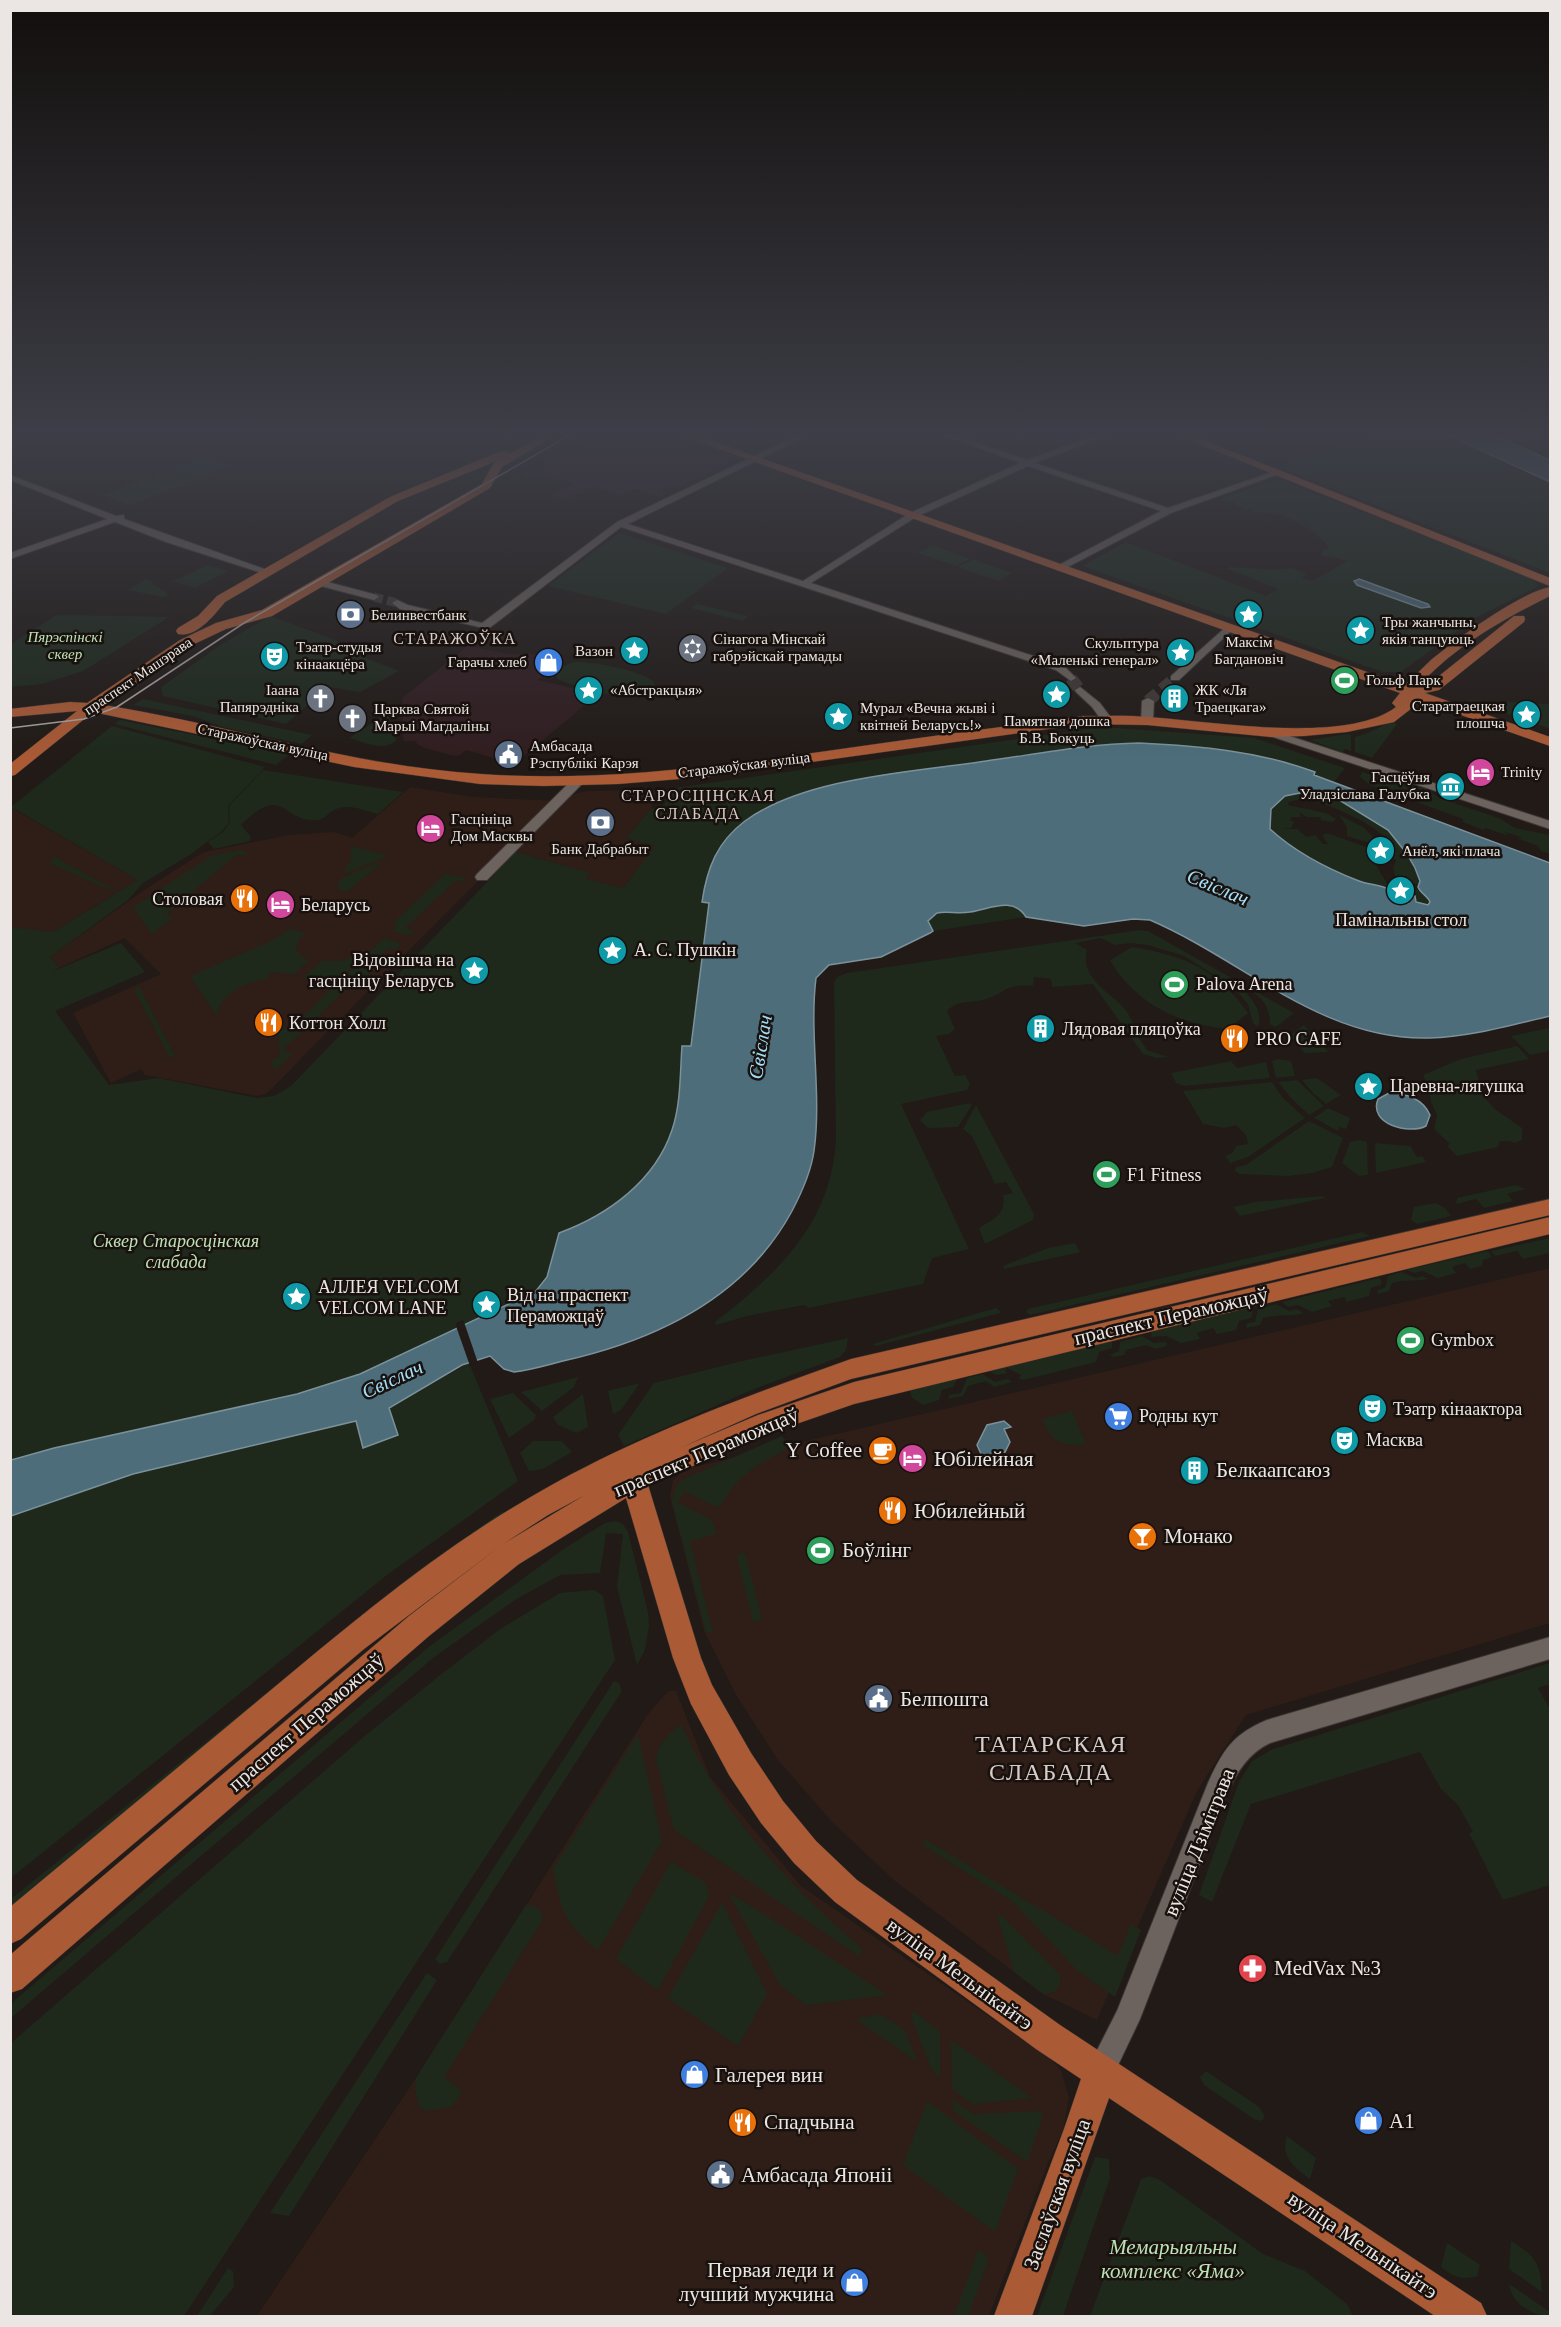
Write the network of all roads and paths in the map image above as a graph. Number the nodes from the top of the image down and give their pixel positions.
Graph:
1 (45, 544) edge
2 (180, 544) edge
3 (318, 544) edge
4 (387, 544) edge
5 (594, 544) edge
6 (680, 544) edge
7 (868, 544) edge
8 (992, 544) edge
9 (1106, 544) edge
10 (1451, 544) edge
11 (10, 556) edge
12 (1060, 568) junction
13 (268, 572) junction
14 (320, 583) junction
15 (804, 584) junction
16 (1550, 584) edge
17 (374, 597) tunnel mouth
18 (397, 603) tunnel mouth
19 (1551, 603) edge
20 (1500, 625) junction
21 (1227, 629) junction
22 (1071, 678) tunnel mouth
23 (1175, 678) tunnel mouth
24 (1391, 683) junction
25 (1435, 686) junction
26 (1080, 690) tunnel mouth
27 (1418, 692) junction
28 (1148, 700) dead end
29 (1450, 700) junction
30 (70, 706) junction
31 (91, 707) junction
32 (10, 713) edge
33 (1106, 719) junction
34 (1147, 721) junction
35 (1271, 733) junction
36 (1551, 735) edge
37 (1551, 742) edge
38 (10, 755) edge
39 (10, 772) edge
40 (579, 780) junction
41 (1551, 825) edge
42 (482, 877) dead end
43 (1551, 1207) edge
44 (1551, 1225) edge
45 (631, 1469) junction
46 (1551, 1648) edge
47 (10, 1928) edge
48 (10, 1977) edge
49 (1100, 2072) junction
50 (1013, 2316) edge
51 (1468, 2316) edge

1 - 11 street
2 - 13 street
3 - 13 main road, праспект Машэрава
4 - 14 main road, праспект Машэрава
5 - 18 street
6 - 15 street
7 - 15 street
8 - 12 main road
9 - 12 street
10 - 16 main road
12 - 21 main road
12 - 24 main road
13 - 30 main road, праспект Машэрава
14 - 17 street
14 - 31 main road, праспект Машэрава
15 - 22 street
16 - 20 main road
19 - 20 main road
20 - 25 main road
20 - 27 main road, Старажоўская вуліца
21 - 23 street
21 - 24 main road
24 - 27 main road
25 - 27 main road
25 - 29 main road
26 - 33 street
27 - 29 main road
27 - 35 main road, Старажоўская вуліца
27 - 37 main road
28 - 34 street
29 - 36 main road
30 - 31 main road, Старажоўская вуліца
30 - 32 main road, Старажоўская вуліца
30 - 38 main road, праспект Машэрава
31 - 39 main road, праспект Машэрава
31 - 40 main road, Старажоўская вуліца
33 - 34 main road, Старажоўская вуліца
33 - 40 main road, Старажоўская вуліца
34 - 35 main road, Старажоўская вуліца
35 - 41 street
40 - 42 street
43 - 45 main road, праспект Пераможцаў
44 - 45 main road, праспект Пераможцаў
45 - 47 main road, праспект Пераможцаў
45 - 48 main road, праспект Пераможцаў
45 - 49 main road, вуліца Мельнікайтэ
46 - 49 street, вуліца Дзімітрава
49 - 50 main road, Заслаўская вуліца
49 - 51 main road, вуліца Мельнікайтэ

